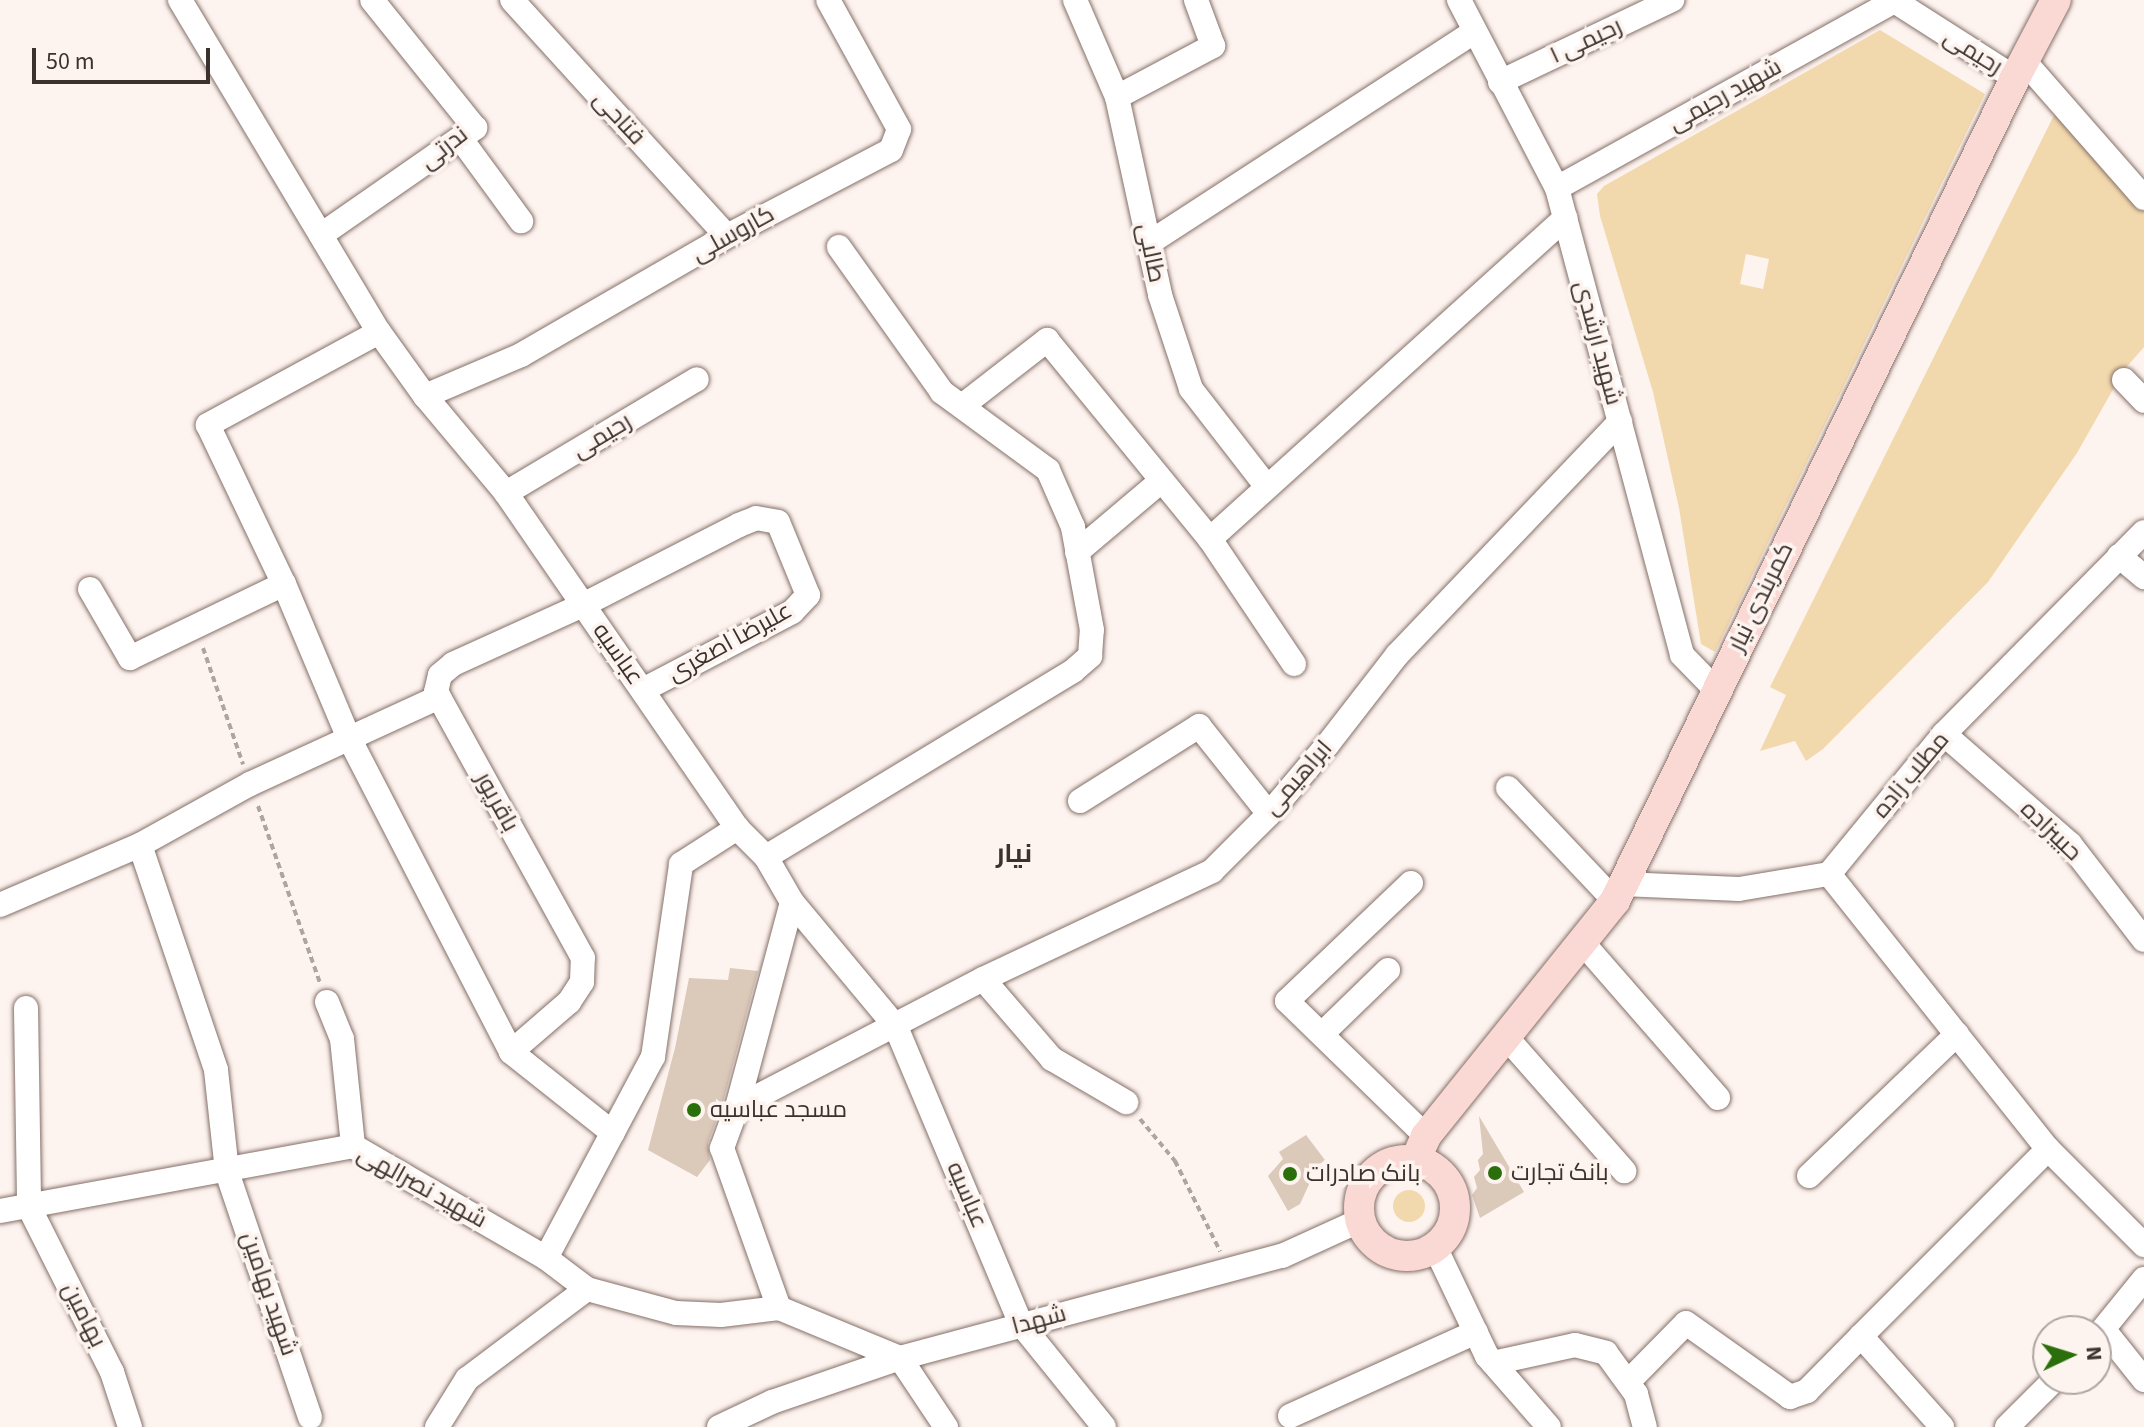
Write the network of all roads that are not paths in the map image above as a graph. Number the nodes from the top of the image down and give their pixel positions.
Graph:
1 (180, 0) edge
2 (372, 0) edge
3 (512, 0) edge
4 (828, 0) edge
5 (1075, 0) edge
6 (1196, 0) edge
7 (1459, 0) edge
8 (1672, 0) edge
9 (2056, 0) edge
10 (1893, 1) edge
11 (1474, 32) junction
12 (2019, 69) junction
13 (1500, 82) junction
14 (1117, 97) junction
15 (461, 139) junction
16 (1557, 188) junction
17 (2144, 198) edge
18 (1565, 218) junction
19 (521, 221) dead end
20 (321, 235) junction
21 (727, 236) junction
22 (1149, 243) junction
23 (839, 247) dead end
24 (379, 332) junction
25 (697, 379) dead end
26 (2124, 380) dead end
27 (425, 396) junction
28 (2144, 401) edge
29 (962, 406) junction
30 (1620, 422) junction
31 (1161, 481) junction
32 (1267, 487) junction
33 (506, 493) junction
34 (2144, 532) edge
35 (1210, 539) junction
36 (1077, 552) junction
37 (2119, 556) junction
38 (2144, 577) edge
39 (284, 584) junction
40 (90, 589) dead end
41 (583, 605) junction
42 (1294, 664) dead end
43 (643, 690) junction
44 (1716, 690) junction
45 (439, 697) junction
46 (1944, 734) junction
47 (348, 736) junction
48 (1508, 788) dead end
49 (1080, 801) dead end
50 (1269, 814) junction
51 (737, 828) junction
52 (140, 845) junction
53 (766, 857) junction
54 (1829, 874) junction
55 (1411, 883) dead end
56 (1618, 892) junction
57 (792, 902) junction
58 (0, 905) edge
59 (2144, 940) edge
60 (1582, 942) junction
61 (1388, 970) dead end
62 (983, 979) junction
63 (327, 1002) road end
64 (26, 1008) dead end
65 (896, 1027) junction
66 (1322, 1034) junction
67 (1957, 1034) junction
68 (1506, 1037) junction
69 (511, 1052) junction
70 (1718, 1098) dead end
71 (1126, 1102) road end
72 (737, 1107) junction
73 (613, 1133) junction
74 (353, 1146) junction
75 (1421, 1149) junction
76 (2048, 1149) junction
77 (1624, 1171) dead end
78 (227, 1172) junction
79 (1809, 1176) dead end
80 (29, 1207) junction
81 (0, 1211) edge
82 (1361, 1220) junction
83 (2144, 1245) edge
84 (1435, 1247) junction
85 (546, 1258) junction
86 (2144, 1279) edge
87 (587, 1289) junction
88 (779, 1308) junction
89 (2112, 1319) edge
90 (1021, 1324) junction
91 (1476, 1332) junction
92 (1861, 1336) junction
93 (2112, 1347) edge
94 (900, 1358) junction
95 (1493, 1363) junction
96 (2144, 1380) edge
97 (1629, 1381) junction
98 (2039, 1395) edge
99 (1290, 1416) dead end
100 (310, 1417) dead end
101 (130, 1427) edge
102 (437, 1427) edge
103 (719, 1427) edge
104 (946, 1427) edge
105 (1104, 1427) edge
106 (1549, 1427) edge
107 (1645, 1427) edge
108 (1942, 1427) edge
109 (2007, 1427) edge

1 - 20 street, عباسیه
2 - 15 street, ندرتی
3 - 21 street, فتاحی
4 - 21 street, کاروسلی
5 - 14 street, طالبی
6 - 14 street
7 - 11 street, شهید ارشدی
8 - 13 street, رحیمی ۱
9 - 12 main road, کمربندی نیار
10 - 12 street, رحیمی
10 - 16 street, شهید رحیمی
11 - 13 street, شهید ارشدی
11 - 22 street
12 - 17 street, رحیمی
12 - 44 main road, کمربندی نیار
13 - 16 street, شهید ارشدی
14 - 22 street, طالبی
15 - 19 street
15 - 20 street, ندرتی
16 - 18 street, شهید ارشدی
18 - 30 street, شهید ارشدی
18 - 32 street
20 - 24 street, عباسیه
21 - 27 street, کاروسلی
22 - 32 street, طالبی
23 - 29 street
24 - 27 street, عباسیه
24 - 39 street
25 - 33 street, رحیمی
26 - 28 street
27 - 33 street, عباسیه
29 - 31 street
29 - 36 street
30 - 44 street, شهید ارشدی
30 - 50 street, ابراهیمی
31 - 35 street
31 - 36 street
32 - 35 street
33 - 41 street, عباسیه
34 - 37 street, مطلب زاده
35 - 42 street
36 - 53 street
37 - 38 street
37 - 46 street, مطلب زاده
39 - 40 street
39 - 47 street
41 - 43 street, عباسیه
41 - 43 street, علیرضا اصغری
41 - 45 street
43 - 51 street, عباسیه
44 - 56 main road, کمربندی نیار
45 - 47 street
45 - 69 street, باقرپور
46 - 54 street, مطلب زاده
46 - 59 street, حبیبزاده
47 - 52 street
47 - 69 street
48 - 56 street
49 - 50 street
50 - 62 street, ابراهیمی
51 - 53 street, عباسیه
51 - 73 street
52 - 58 street
52 - 78 street, شهید بهامین
53 - 57 street, عباسیه
54 - 56 street
54 - 67 street
55 - 66 street
56 - 60 main road, کمربندی نیار
57 - 65 street, عباسیه
57 - 72 street
60 - 68 main road, کمربندی نیار
60 - 70 street
61 - 66 street
62 - 65 street, ابراهیمی
62 - 71 street
63 - 74 street
64 - 80 street
65 - 72 street, ابراهیمی
65 - 90 street, عباسیه
66 - 75 street
67 - 76 street
67 - 79 street
68 - 75 main road, کمربندی نیار
68 - 77 street
69 - 73 street
72 - 88 street
73 - 85 street
74 - 78 street, شهید نصرالهی
74 - 85 street, شهید نصرالهی
75 - 82 main road
75 - 84 main road
76 - 83 street
76 - 92 street
78 - 80 street, شهید نصرالهی
78 - 100 street, شهید بهامین
80 - 81 street, شهید نصرالهی
80 - 101 street, بهامین
82 - 84 main road
82 - 90 street, شهدا
84 - 91 street
85 - 87 street, شهید نصرالهی
86 - 89 street
87 - 88 street, شهید نصرالهی
87 - 102 street
88 - 94 street
90 - 94 street, شهدا
90 - 105 street, عباسیه
91 - 95 street
91 - 99 street
92 - 97 street
92 - 108 street
93 - 96 street
94 - 103 street, شهدا
94 - 104 street
95 - 97 street
95 - 106 street
97 - 107 street
98 - 109 street

